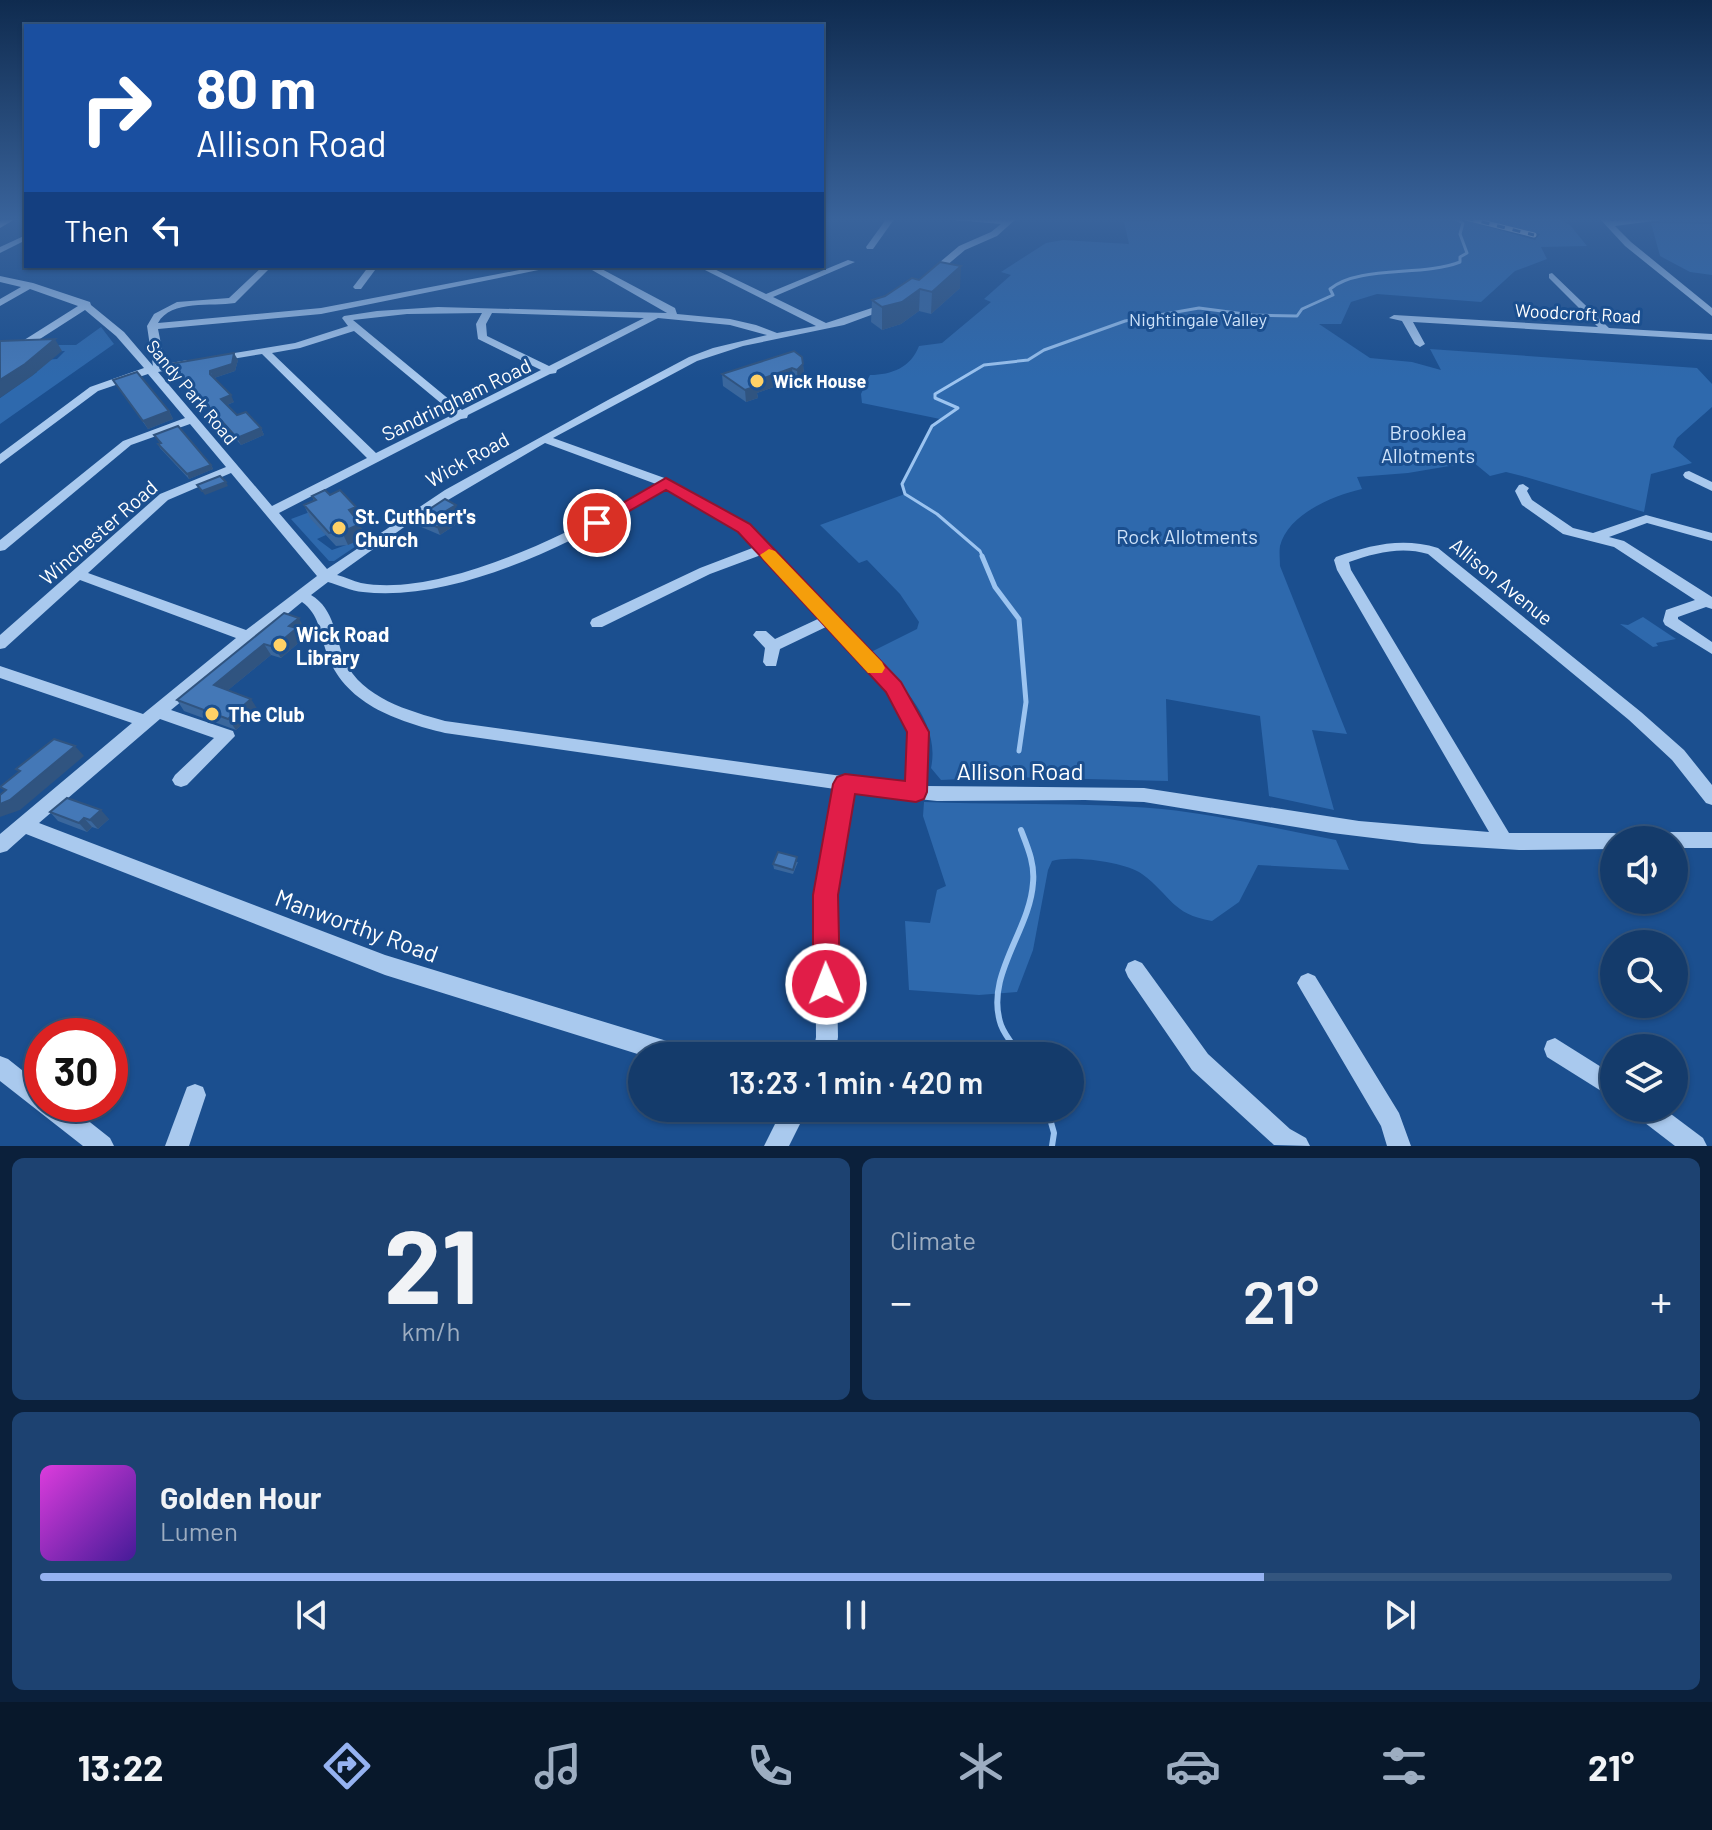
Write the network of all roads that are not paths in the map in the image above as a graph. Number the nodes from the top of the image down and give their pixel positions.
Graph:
1 (262, 271) edge
2 (370, 271) edge
3 (532, 271) edge
4 (599, 271) edge
5 (823, 271) edge
6 (934, 271) edge
7 (1661, 271) edge
8 (713, 272) edge
9 (1552, 276) dead end
10 (0, 279) edge
11 (30, 285) junction
12 (917, 286) edge
13 (358, 287) dead end
14 (766, 297) junction
15 (897, 301) edge
16 (0, 303) edge
17 (87, 304) junction
18 (489, 310) junction
19 (1712, 313) edge
20 (655, 316) junction
21 (672, 316) junction
22 (347, 318) junction
23 (822, 325) junction
24 (152, 327) junction
25 (1607, 331) junction
26 (774, 334) junction
27 (1712, 337) edge
28 (25, 344) edge
29 (1420, 344) dead end
30 (264, 351) junction
31 (154, 368) junction
32 (552, 371) junction
33 (463, 416) junction
34 (192, 420) junction
35 (547, 440) junction
36 (375, 459) junction
37 (0, 460) edge
38 (234, 468) junction
39 (1689, 475) dead end
40 (666, 483) junction
41 (1712, 487) edge
42 (1523, 488) dead end
43 (270, 512) junction
44 (1596, 537) junction
45 (1712, 537) edge
46 (0, 547) edge
47 (763, 549) junction
48 (80, 575) junction
49 (325, 576) junction
50 (301, 595) junction
51 (1709, 603) edge
52 (828, 620) junction
53 (594, 625) dead end
54 (250, 637) junction
55 (0, 644) edge
56 (768, 648) dead end
57 (1712, 649) edge
58 (0, 672) edge
59 (150, 716) junction
60 (181, 780) dead end
61 (845, 784) junction
62 (916, 792) junction
63 (1712, 798) edge
64 (13, 827) edge
65 (1688, 840) edge
66 (1712, 840) edge
67 (1504, 841) junction
68 (1600, 841) edge
69 (0, 845) edge
70 (1135, 970) dead end
71 (1308, 983) dead end
72 (635, 1042) edge
73 (826, 1042) edge
74 (1555, 1049) dead end
75 (0, 1067) edge
76 (1600, 1079) edge
77 (24, 1086) edge
78 (195, 1095) dead end
79 (71, 1122) edge
80 (789, 1122) edge
81 (1663, 1122) edge
82 (102, 1146) edge
83 (177, 1146) edge
84 (776, 1146) edge
85 (1298, 1146) edge
86 (1399, 1146) edge
87 (1695, 1146) edge

1 - 24 street
2 - 13 street
3 - 22 street
4 - 21 street
5 - 14 street
6 - 12 street
7 - 19 street
8 - 14 street
9 - 25 street
10 - 11 street, Sandy Park Road
11 - 16 street
11 - 17 street, Sandy Park Road
14 - 23 street
15 - 23 street, Wick Road
17 - 28 street
17 - 31 street, Sandy Park Road
18 - 20 street
18 - 22 street
18 - 32 street
20 - 21 street
20 - 32 street, Sandringham Road
21 - 26 street
22 - 24 street
22 - 30 street
22 - 33 street
23 - 26 street, Wick Road
24 - 31 street
25 - 27 street, Woodcroft Road
25 - 29 street, Woodcroft Road
26 - 35 street, Wick Road
30 - 31 street
30 - 36 street
31 - 34 street, Sandy Park Road
31 - 37 street
32 - 33 street, Sandringham Road
33 - 36 street, Sandringham Road
34 - 38 street, Sandy Park Road
34 - 46 street
35 - 40 street
35 - 49 street, Wick Road
36 - 43 street, Sandringham Road
38 - 43 street, Sandy Park Road
38 - 48 street, Winchester Road
39 - 41 street
40 - 47 street
40 - 49 street
42 - 44 street
43 - 49 street, Sandy Park Road
44 - 45 street
44 - 51 street
47 - 52 street
47 - 53 street
48 - 54 street
48 - 55 street, Winchester Road
49 - 50 street, Wick Road
50 - 54 street, Wick Road
50 - 61 street, Allison Road
51 - 57 street
52 - 56 street
52 - 62 street
54 - 59 street, Wick Road
58 - 59 street
59 - 60 street
59 - 64 street, Wick Road
61 - 62 street, Allison Road
61 - 73 street
62 - 67 street, Allison Road
63 - 67 street, Allison Avenue
64 - 69 street, Wick Road
64 - 72 street, Manworthy Road
65 - 66 street
67 - 68 street, Allison Road
70 - 85 street
71 - 86 street
74 - 76 street
75 - 77 street
78 - 83 street
79 - 82 street
80 - 84 street
81 - 87 street

